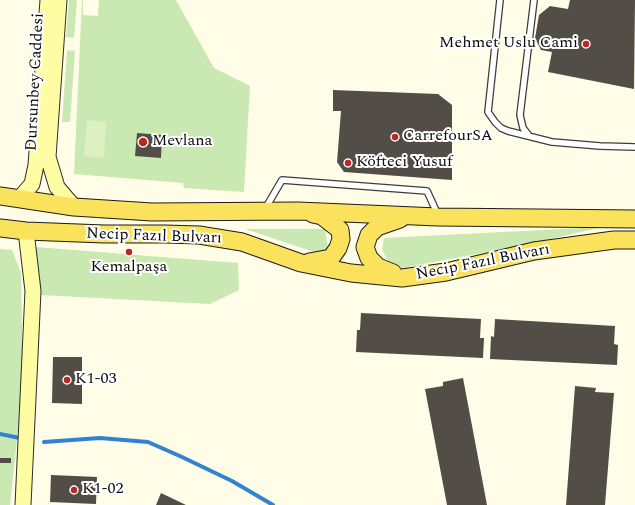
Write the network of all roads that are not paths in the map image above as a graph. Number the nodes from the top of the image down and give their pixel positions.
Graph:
1 (48, 0) edge
2 (59, 0) edge
3 (500, 0) edge
4 (534, 0) edge
5 (530, 136) junction
6 (635, 147) edge
7 (0, 196) edge
8 (20, 198) junction
9 (74, 207) junction
10 (265, 211) junction
11 (298, 211) junction
12 (408, 216) junction
13 (438, 217) junction
14 (635, 219) edge
15 (0, 228) edge
16 (26, 231) junction
17 (635, 240) edge
18 (301, 263) junction
19 (402, 278) junction
20 (23, 505) edge

1 - 8 main road, Dursunbey Caddesi
2 - 9 main road, Dursunbey Caddesi
3 - 5 lane
4 - 5 lane
5 - 6 lane
7 - 8 main road, Necip Fazıl Bulvarı
8 - 9 main road, Necip Fazıl Bulvarı
9 - 10 main road, Necip Fazıl Bulvarı
10 - 11 main road, Necip Fazıl Bulvarı
10 - 13 lane
11 - 12 main road, Necip Fazıl Bulvarı
11 - 18 main road
12 - 13 main road, Necip Fazıl Bulvarı
12 - 19 main road
13 - 14 main road, Necip Fazıl Bulvarı
15 - 16 main road, Necip Fazıl Bulvarı
16 - 18 main road, Necip Fazıl Bulvarı
16 - 20 main road
17 - 19 main road, Necip Fazıl Bulvarı
18 - 19 main road, Necip Fazıl Bulvarı

